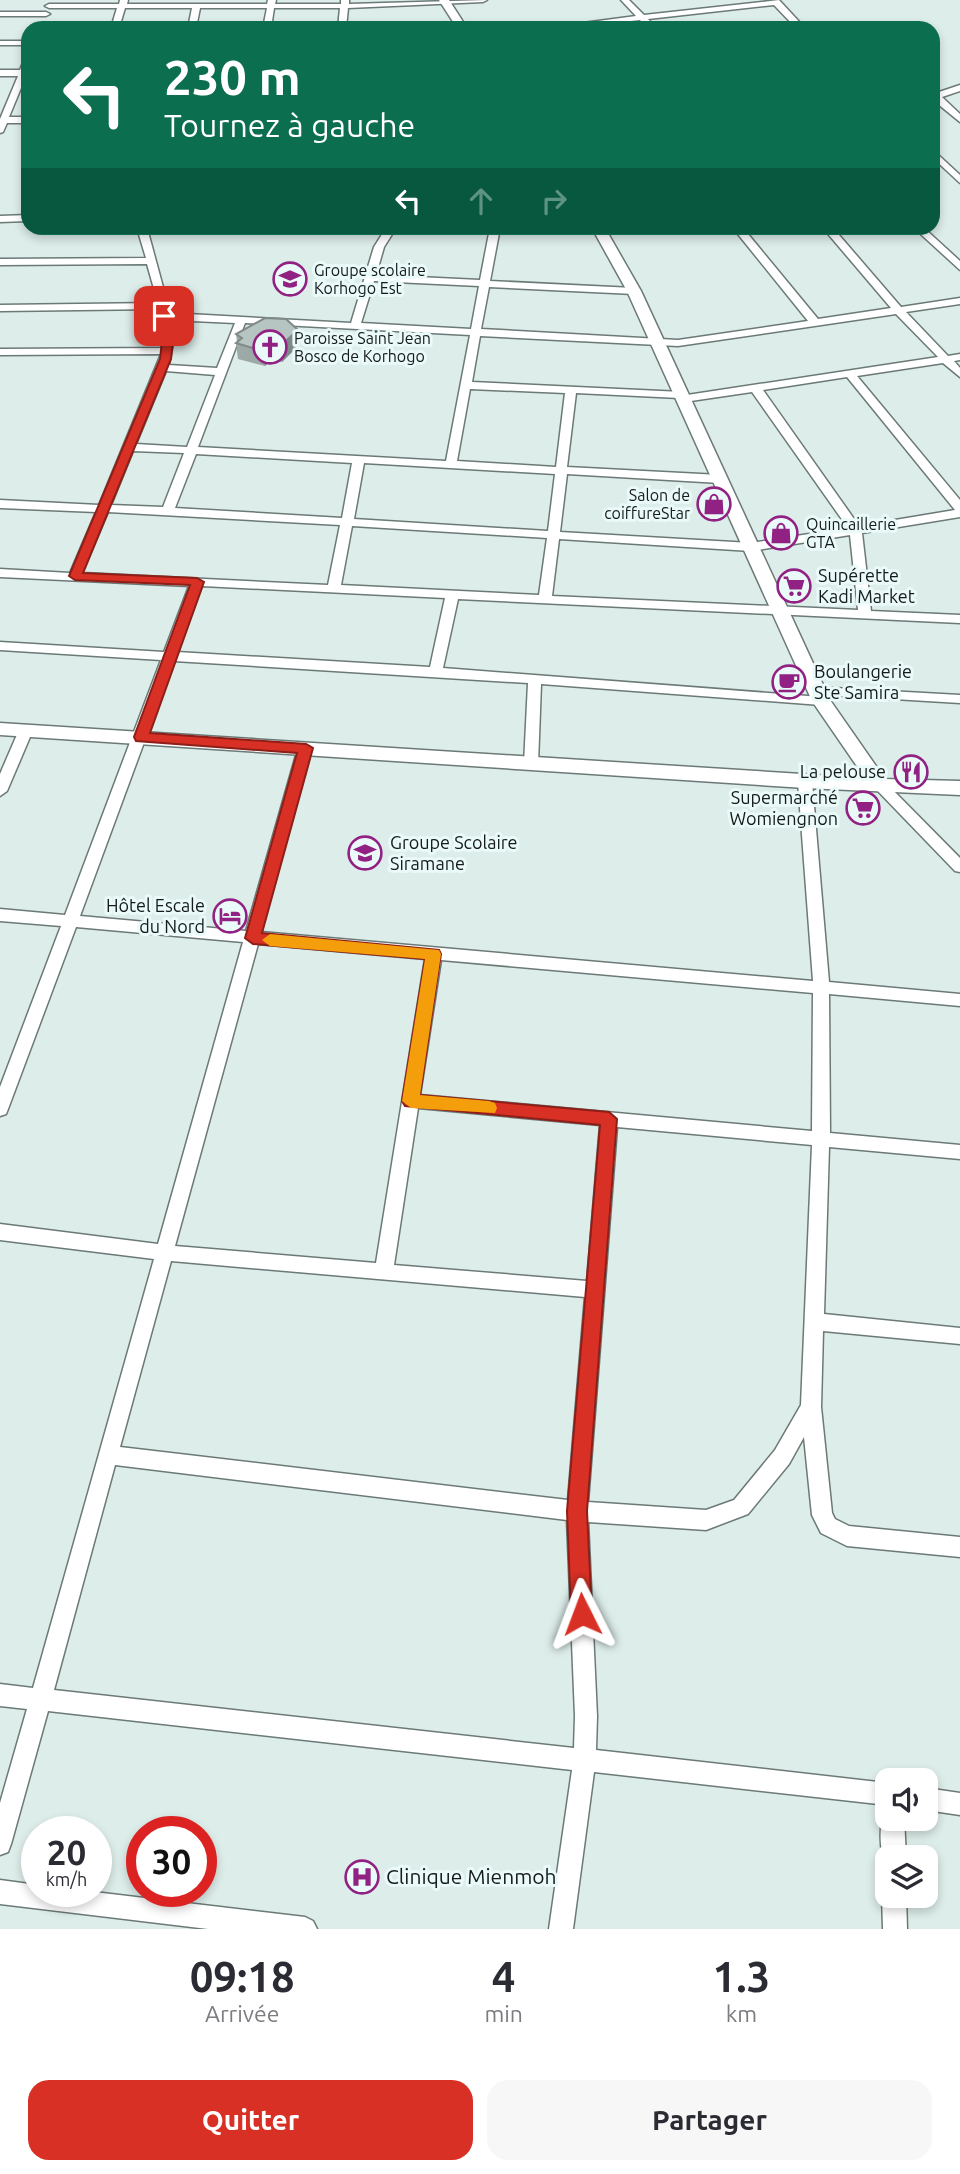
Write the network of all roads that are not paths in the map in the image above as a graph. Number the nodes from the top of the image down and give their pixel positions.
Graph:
1 (483, 0) edge
2 (625, 0) edge
3 (776, 1) edge
4 (445, 2) edge
5 (123, 3) edge
6 (271, 3) edge
7 (345, 3) edge
8 (197, 6) junction
9 (49, 7) edge
10 (0, 14) edge
11 (642, 17) junction
12 (117, 21) edge
13 (194, 21) edge
14 (268, 21) edge
15 (343, 21) edge
16 (457, 21) edge
17 (608, 21) edge
18 (646, 21) edge
19 (795, 21) edge
20 (0, 43) edge
21 (21, 43) edge
22 (0, 73) edge
23 (21, 73) edge
24 (21, 88) edge
25 (960, 88) edge
26 (940, 95) edge
27 (940, 101) edge
28 (5, 104) edge
29 (960, 119) edge
30 (4, 120) junction
31 (21, 120) edge
32 (0, 131) edge
33 (940, 158) edge
34 (956, 171) edge
35 (960, 180) edge
36 (21, 218) edge
37 (0, 219) edge
38 (144, 235) edge
39 (387, 235) edge
40 (494, 235) edge
41 (603, 235) edge
42 (744, 235) edge
43 (834, 235) edge
44 (926, 235) edge
45 (150, 261) junction
46 (0, 262) edge
47 (960, 267) edge
48 (369, 278) junction
49 (484, 285) junction
50 (634, 290) junction
51 (960, 301) edge
52 (0, 308) edge
53 (163, 311) junction
54 (899, 311) junction
55 (241, 320) junction
56 (816, 324) junction
57 (355, 327) junction
58 (475, 333) junction
59 (658, 342) junction
60 (167, 351) junction
61 (0, 352) edge
62 (960, 358) edge
63 (947, 360) junction
64 (163, 368) junction
65 (222, 372) junction
66 (849, 373) junction
67 (960, 374) edge
68 (465, 385) junction
69 (755, 389) junction
70 (571, 391) junction
71 (683, 397) junction
72 (129, 447) junction
73 (193, 450) junction
74 (359, 459) junction
75 (451, 463) junction
76 (562, 470) junction
77 (720, 479) junction
78 (0, 504) edge
79 (103, 508) junction
80 (168, 510) junction
81 (960, 511) edge
82 (347, 521) junction
83 (856, 531) junction
84 (552, 535) junction
85 (751, 547) junction
86 (0, 573) edge
87 (75, 576) junction
88 (197, 582) junction
89 (334, 589) junction
90 (452, 597) junction
91 (545, 601) junction
92 (781, 613) junction
93 (865, 616) junction
94 (960, 620) edge
95 (0, 646) edge
96 (171, 655) junction
97 (436, 672) junction
98 (535, 679) junction
99 (818, 696) junction
100 (960, 699) edge
101 (0, 729) edge
102 (26, 730) junction
103 (141, 737) junction
104 (306, 748) junction
105 (531, 764) junction
106 (805, 782) junction
107 (878, 783) junction
108 (960, 788) edge
109 (0, 791) edge
110 (959, 865) edge
111 (0, 915) edge
112 (70, 922) junction
113 (253, 938) junction
114 (433, 954) junction
115 (821, 987) junction
116 (960, 1000) edge
117 (411, 1101) junction
118 (0, 1109) edge
119 (609, 1119) junction
120 (821, 1139) junction
121 (960, 1152) edge
122 (0, 1232) edge
123 (165, 1253) junction
124 (384, 1272) junction
125 (594, 1290) junction
126 (815, 1322) junction
127 (960, 1336) edge
128 (811, 1407) junction
129 (108, 1455) junction
130 (577, 1511) junction
131 (960, 1547) edge
132 (0, 1695) edge
133 (38, 1700) junction
134 (584, 1762) junction
135 (875, 1793) edge
136 (938, 1801) edge
137 (960, 1804) edge
138 (0, 1844) edge
139 (0, 1892) edge
140 (894, 1908) edge
141 (305, 1929) edge
142 (561, 1929) edge
143 (895, 1929) edge

1 - 4 street
2 - 11 street
3 - 11 street
3 - 19 street
4 - 7 street
4 - 16 street
5 - 8 street
5 - 9 street
5 - 12 street
6 - 7 street
6 - 8 street
6 - 14 street
7 - 15 street
8 - 13 street
9 - 10 street
11 - 17 street
11 - 18 street
20 - 21 street
22 - 23 street
24 - 28 street
25 - 26 street
27 - 29 street
28 - 30 street
30 - 31 street
30 - 32 street
33 - 34 street
34 - 35 street
36 - 37 street
38 - 45 street
39 - 48 street
40 - 49 street
41 - 50 street
42 - 56 street
43 - 54 street
44 - 47 street
45 - 46 street
45 - 53 street
48 - 49 street
48 - 57 street
49 - 50 street
49 - 58 street
50 - 59 street
51 - 54 street
52 - 53 street
53 - 55 street
53 - 60 street
54 - 56 street
54 - 63 street
55 - 57 street
55 - 65 street
56 - 59 street
57 - 58 street
58 - 59 street
58 - 68 street
59 - 71 street
60 - 61 street
60 - 64 street
62 - 63 street
63 - 66 street
63 - 67 street
64 - 65 street
64 - 72 street
65 - 73 street
66 - 69 street
66 - 81 street
68 - 70 street
68 - 75 street
69 - 71 street
69 - 83 street
70 - 71 street
70 - 76 street
71 - 77 street
72 - 73 street
72 - 79 street
73 - 74 street
73 - 80 street
74 - 75 street
74 - 82 street
75 - 76 street
76 - 77 street
76 - 84 street
77 - 85 street
78 - 79 street
79 - 80 street
79 - 87 street
80 - 82 street
81 - 83 street
82 - 84 street
82 - 89 street
83 - 85 street
83 - 93 street
84 - 85 street
84 - 91 street
85 - 92 street
86 - 87 street
87 - 88 street
88 - 89 street
88 - 96 street
89 - 90 street
90 - 91 street
90 - 97 street
91 - 92 street
92 - 93 street
92 - 99 street
93 - 94 street
95 - 96 street
96 - 97 street
96 - 103 street
97 - 98 street
98 - 99 street
98 - 105 street
99 - 100 street
99 - 107 street
101 - 102 street
102 - 103 street
102 - 109 street
103 - 104 street
103 - 112 street
104 - 105 street
104 - 113 street
105 - 106 street
106 - 107 street
106 - 115 street
107 - 108 street
107 - 110 street
111 - 112 street
112 - 113 street
112 - 118 street
113 - 114 street
113 - 123 street
114 - 115 street
114 - 117 street
115 - 116 street
115 - 120 street
117 - 119 street
117 - 124 street
119 - 120 street
119 - 125 street
120 - 121 street
120 - 126 street
122 - 123 street
123 - 124 street
123 - 129 street
124 - 125 street
125 - 130 street
126 - 127 street
126 - 128 street
128 - 130 street
128 - 131 street
129 - 130 street
129 - 133 street
130 - 134 street
132 - 133 street
133 - 134 street
133 - 138 street
134 - 135 street
134 - 142 street
136 - 137 street
139 - 141 street
140 - 143 street

